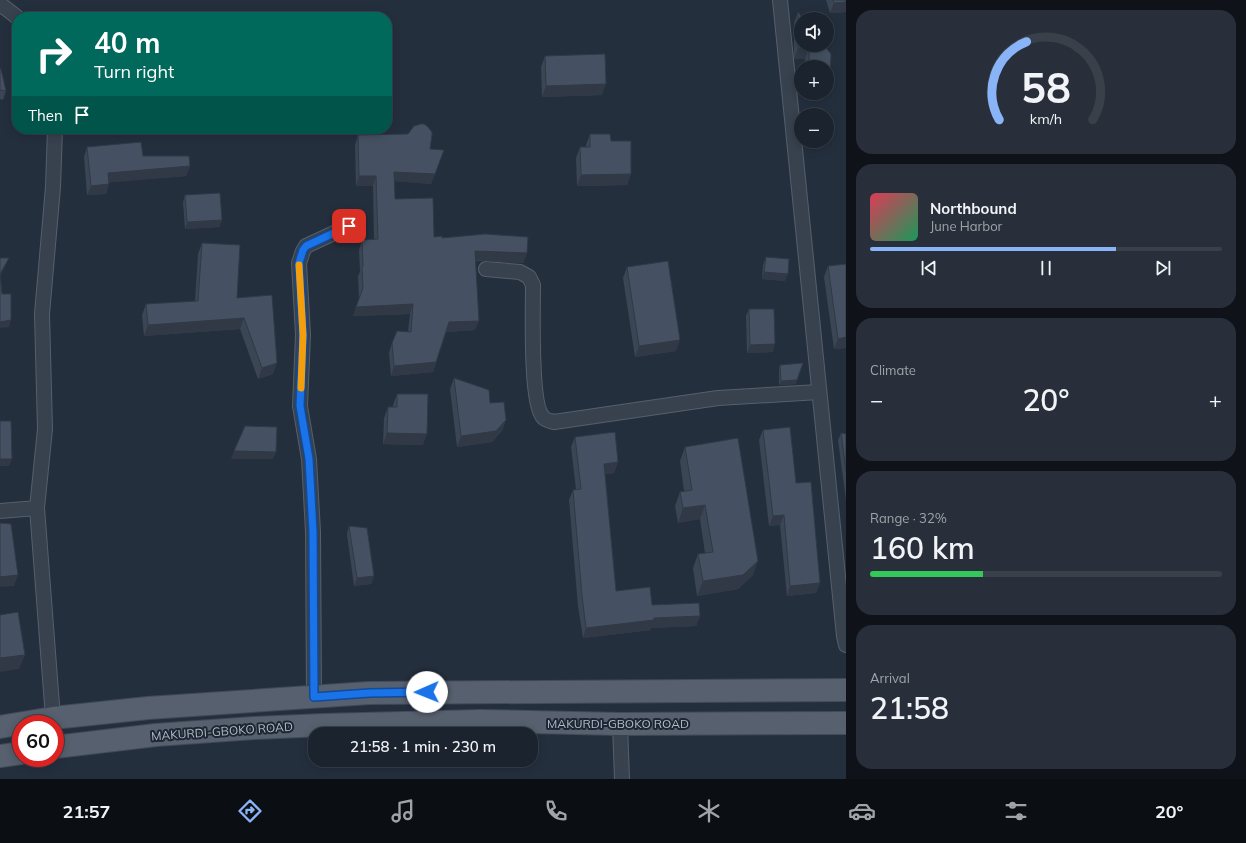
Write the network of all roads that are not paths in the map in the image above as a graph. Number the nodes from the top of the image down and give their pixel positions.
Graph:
1 (780, 0) edge
2 (0, 4) edge
3 (12, 13) edge
4 (55, 134) edge
5 (349, 226) dead end
6 (486, 269) dead end
7 (819, 392) junction
8 (37, 508) junction
9 (0, 511) edge
10 (846, 645) edge
11 (846, 690) edge
12 (314, 697) junction
13 (53, 715) edge
14 (64, 717) edge
15 (846, 723) edge
16 (620, 724) junction
17 (12, 725) edge
18 (0, 727) edge
19 (64, 746) edge
20 (12, 754) edge
21 (0, 756) edge
22 (622, 779) edge

1 - 7 street
2 - 3 street
4 - 8 street
5 - 12 street
6 - 7 street
7 - 10 street
8 - 9 street
8 - 13 street
11 - 12 main road
12 - 14 main road
15 - 16 main road, MAKURDI-GBOKO ROAD
16 - 19 main road, MAKURDI-GBOKO ROAD
16 - 22 street
17 - 18 main road
20 - 21 main road

